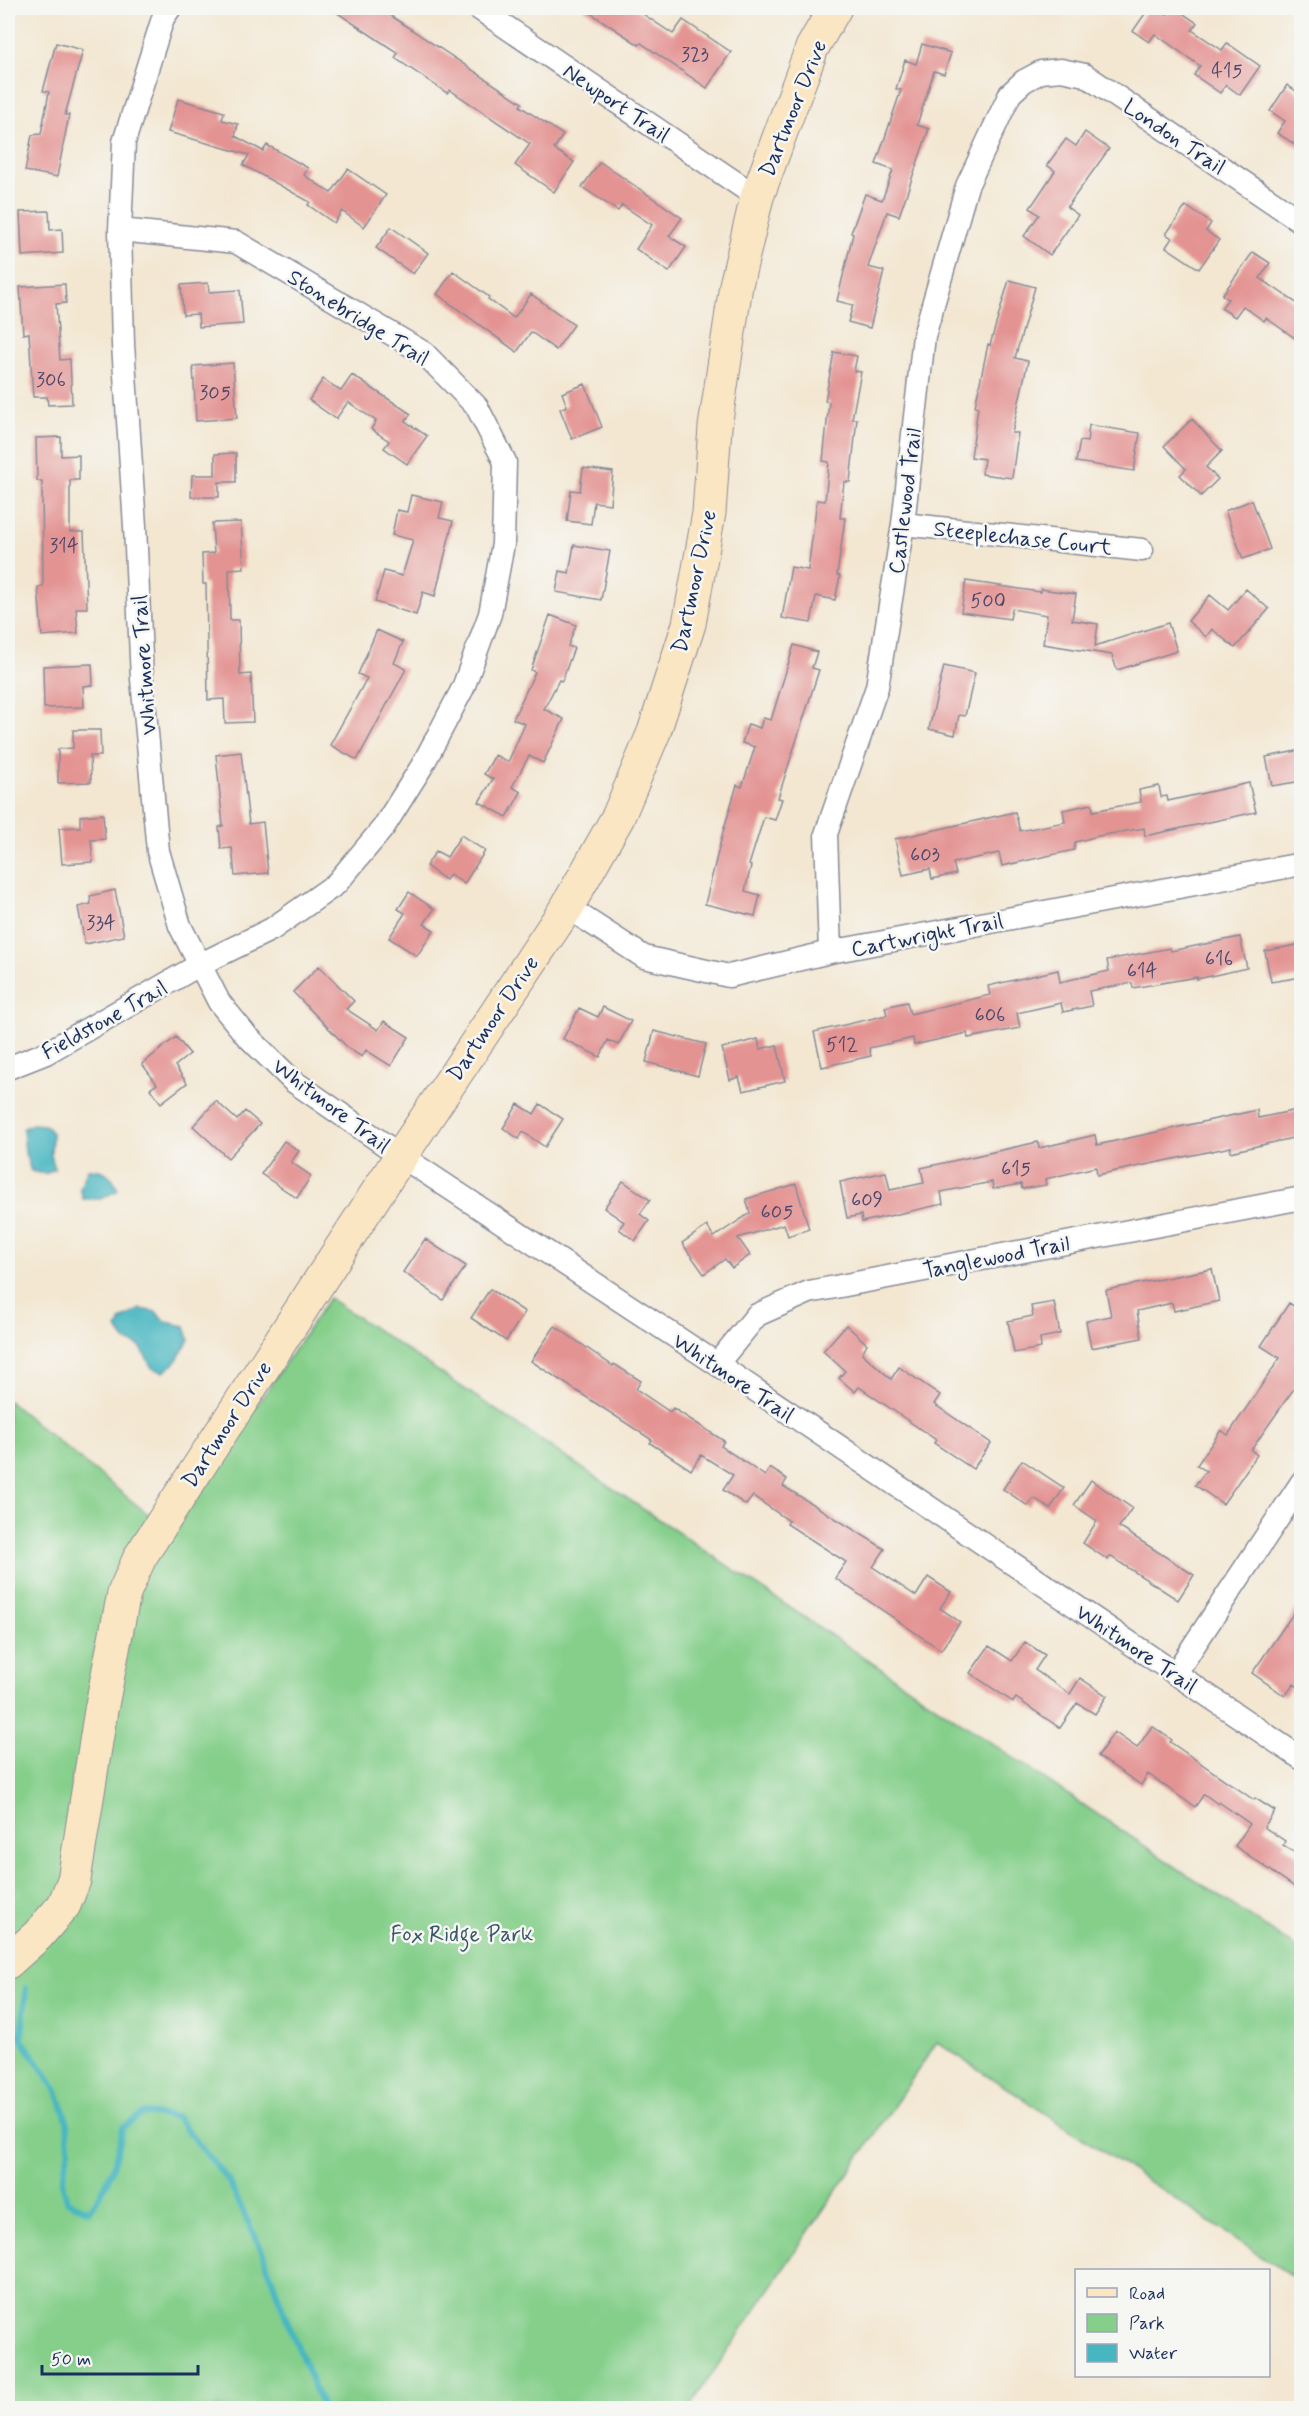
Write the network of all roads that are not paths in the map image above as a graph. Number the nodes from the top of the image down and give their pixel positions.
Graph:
1 (170, 8) edge
2 (478, 8) edge
3 (835, 8) edge
4 (1041, 72) joint
5 (757, 197) junction
6 (1302, 222) edge
7 (120, 230) junction
8 (903, 524) junction
9 (1142, 550) dead end
10 (1302, 864) edge
11 (567, 907) junction
12 (830, 952) junction
13 (199, 965) junction
14 (8, 1068) edge
15 (401, 1156) junction
16 (1302, 1198) edge
17 (717, 1364) junction
18 (1302, 1482) edge
19 (1175, 1674) junction
20 (1302, 1759) edge
21 (8, 1962) edge

1 - 7 street, Whitmore Trail
2 - 5 street, Newport Trail
3 - 5 street, Dartmoor Drive
4 - 6 street, London Trail
4 - 8 street, Castlewood Trail
5 - 11 street, Dartmoor Drive
7 - 13 street, Whitmore Trail
7 - 13 street, Stonebridge Trail
8 - 9 street, Steeplechase Court
8 - 12 street, Castlewood Trail
10 - 12 street, Cartwright Trail
11 - 12 street, Cartwright Trail
11 - 15 street, Dartmoor Drive
13 - 14 street, Fieldstone Trail
13 - 15 street, Whitmore Trail
15 - 17 street, Whitmore Trail
15 - 21 street, Dartmoor Drive
16 - 17 street, Tanglewood Trail
17 - 19 street, Whitmore Trail
18 - 19 street
19 - 20 street, Whitmore Trail

